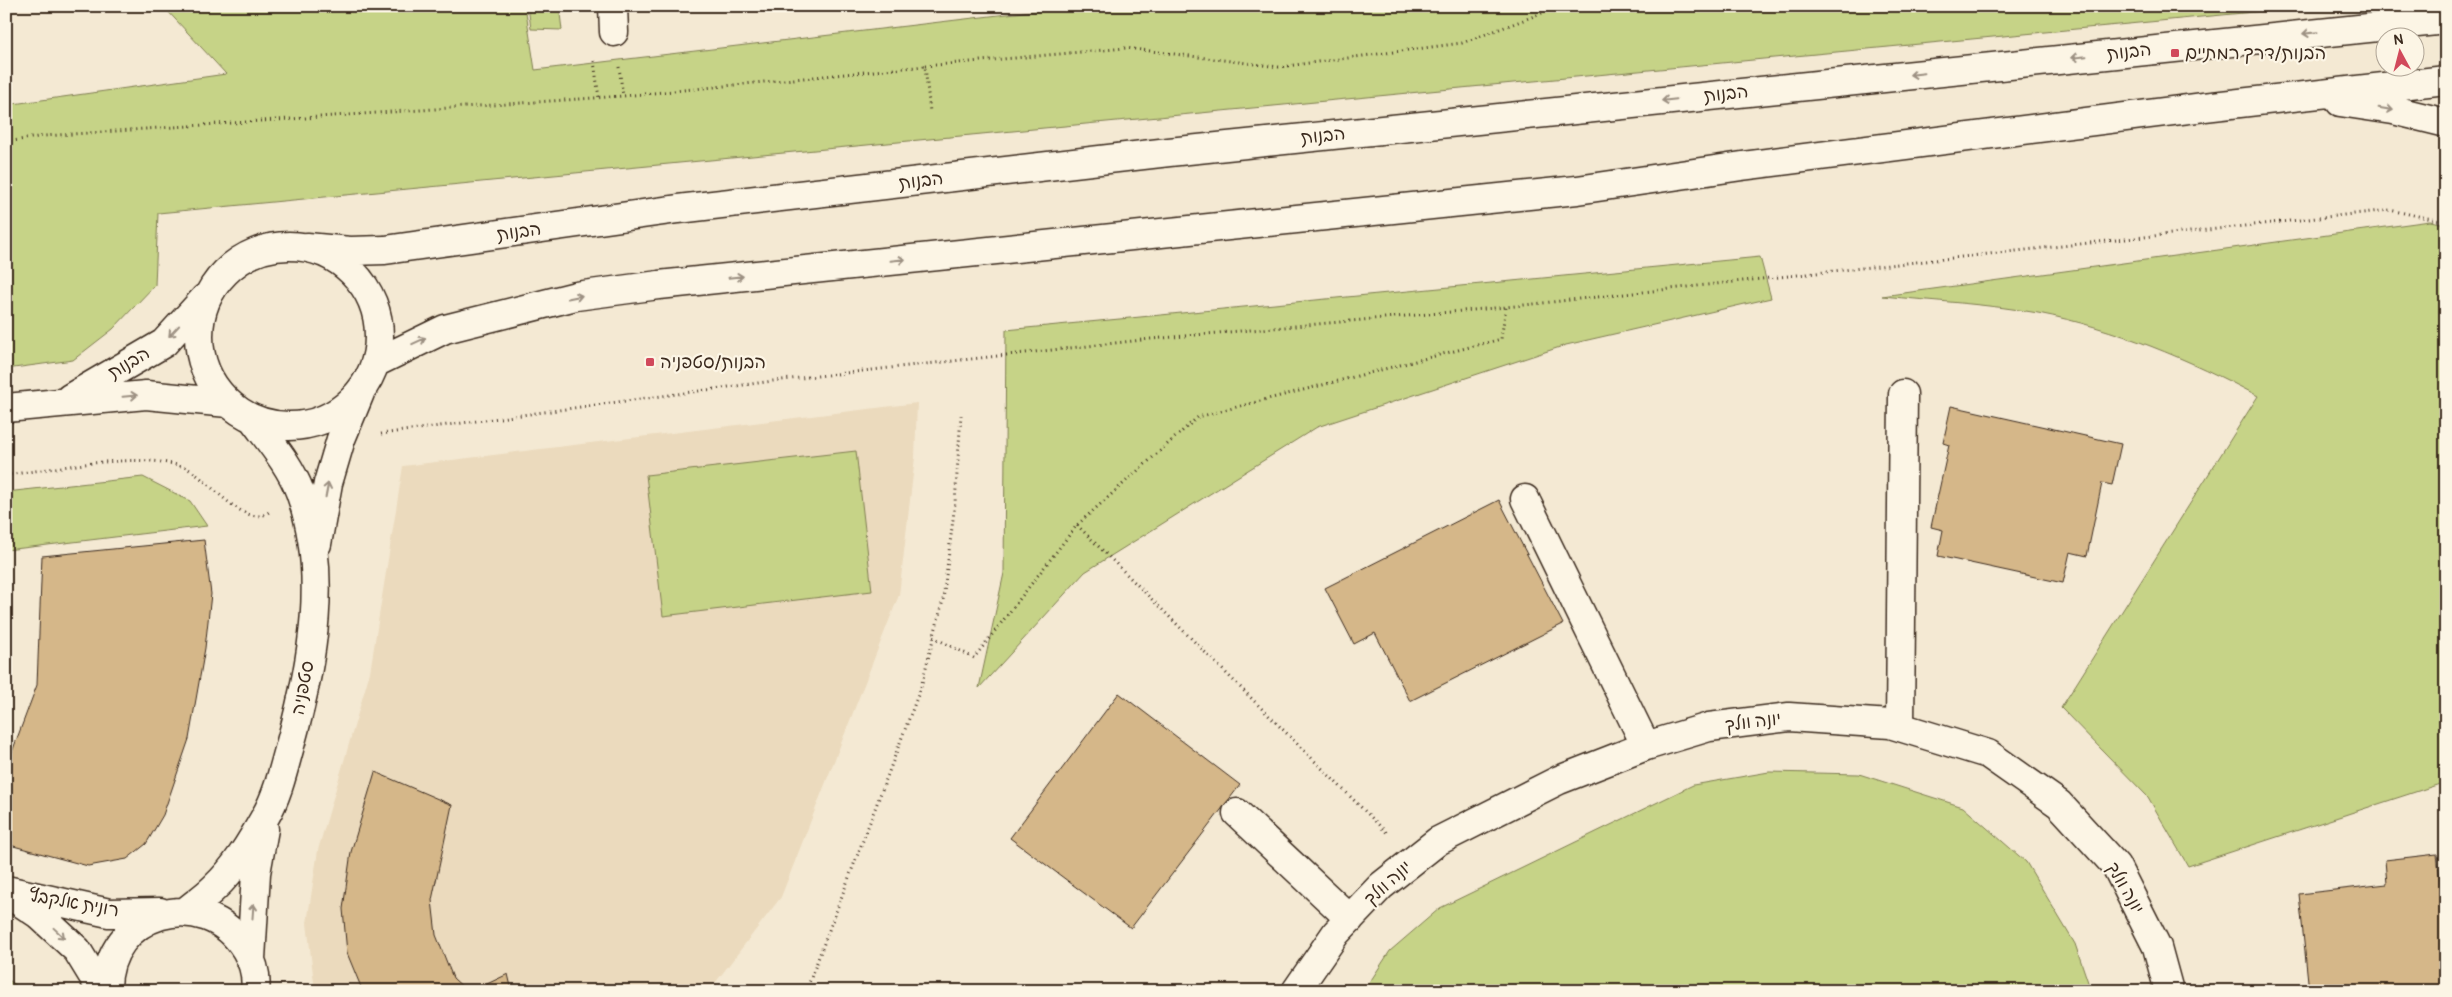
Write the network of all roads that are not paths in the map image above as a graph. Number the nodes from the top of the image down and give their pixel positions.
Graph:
1 (2394, 6) edge
2 (2446, 20) edge
3 (2341, 30) junction
4 (2446, 80) edge
5 (2304, 96) junction
6 (2446, 123) edge
7 (307, 247) junction
8 (207, 296) junction
9 (375, 363) junction
10 (362, 390) junction
11 (1903, 394) dead end
12 (64, 401) junction
13 (228, 403) junction
14 (6, 408) edge
15 (253, 419) junction
16 (1525, 499) dead end
17 (315, 555) junction
18 (1900, 727) junction
19 (1646, 746) junction
20 (1237, 813) dead end
21 (266, 816) junction
22 (6, 892) edge
23 (178, 912) junction
24 (1350, 919) junction
25 (255, 981) edge
26 (102, 991) edge
27 (108, 991) edge
28 (1296, 991) edge
29 (2168, 991) edge

1 - 3 street, הבנות
2 - 3 street, הבנות
3 -> 7 street, הבנות
4 - 5 street
5 -> 6 street
9 -> 5 street
7 - 8 street, הבנות
7 - 9 street, סטפניה
8 -> 12 street, הבנות
8 - 13 street
9 - 10 street, סטפניה
10 - 15 street
17 -> 10 street, סטפניה
11 - 18 street
12 -> 13 street, הבנות
12 - 14 street, הבנות
13 - 15 street
15 - 17 street, סטפניה
16 - 19 street
17 - 21 street, סטפניה
18 - 19 street, יונה וולך
18 - 29 street, יונה וולך
19 - 24 street, יונה וולך
20 - 24 street
21 - 23 street, סטפניה
25 -> 21 street, סטפניה
22 - 23 street, רונית אלקבץ
22 -> 26 street, רונית אלקבץ
23 - 25 street, רונית אלקבץ
23 - 27 street
24 - 28 street, יונה וולך

